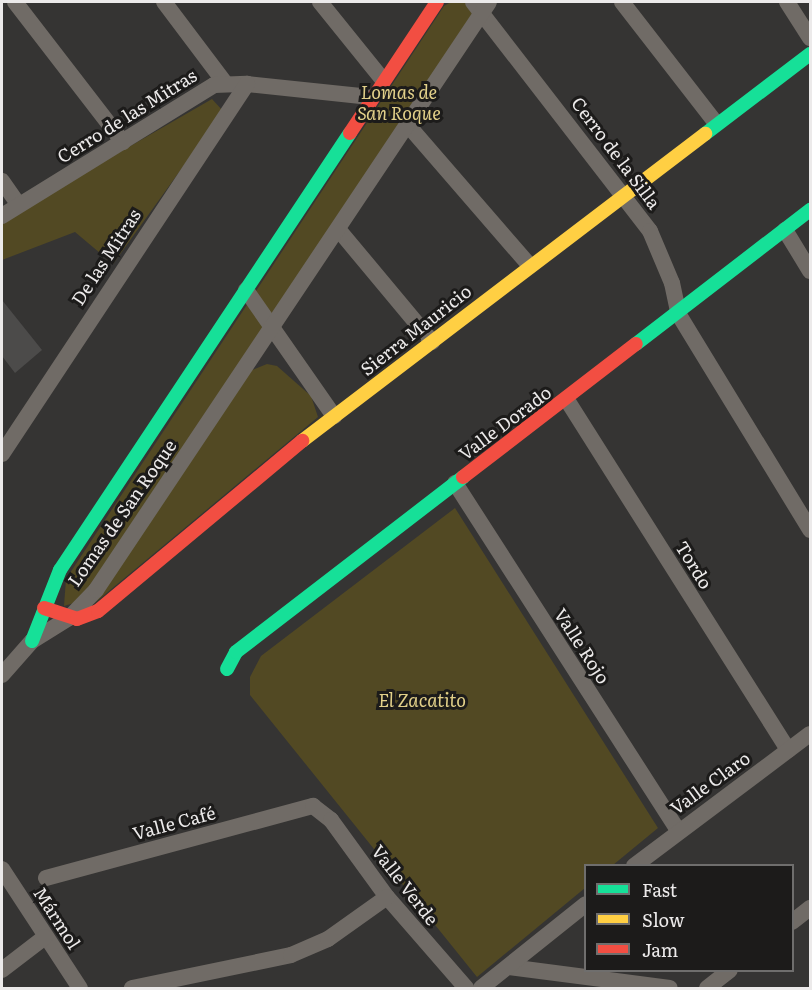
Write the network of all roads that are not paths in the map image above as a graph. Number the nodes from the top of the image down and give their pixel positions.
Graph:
1 (15, 2) edge
2 (164, 2) edge
3 (320, 2) edge
4 (437, 2) edge
5 (622, 2) edge
6 (788, 2) edge
7 (481, 6) edge
8 (810, 38) edge
9 (810, 54) edge
10 (382, 80) junction
11 (225, 83) junction
12 (247, 84) junction
13 (370, 97) junction
14 (716, 123) junction
15 (407, 124) junction
16 (123, 142) junction
17 (2, 181) edge
18 (624, 192) junction
19 (19, 205) junction
20 (810, 210) edge
21 (2, 216) edge
22 (338, 229) junction
23 (784, 230) junction
24 (529, 265) junction
25 (810, 271) edge
26 (246, 290) junction
27 (679, 315) junction
28 (272, 332) junction
29 (432, 342) junction
30 (567, 400) junction
31 (334, 416) junction
32 (2, 454) edge
33 (455, 483) junction
34 (810, 530) edge
35 (44, 608) junction
36 (69, 618) junction
37 (33, 641) junction
38 (228, 669) dead end
39 (2, 675) edge
40 (810, 734) edge
41 (788, 750) junction
42 (313, 806) joint
43 (678, 830) junction
44 (636, 864) edge
45 (2, 869) edge
46 (46, 878) dead end
47 (387, 897) junction
48 (584, 905) edge
49 (810, 908) edge
50 (794, 920) edge
51 (45, 937) junction
52 (509, 967) junction
53 (2, 970) edge
54 (727, 972) edge
55 (80, 988) edge
56 (132, 988) edge
57 (466, 988) edge
58 (481, 988) edge
59 (670, 988) edge
60 (707, 988) edge

1 - 16 street
2 - 11 street
3 - 10 street
4 - 10 street, Lomas de San Roque
5 - 14 street
6 - 8 street
7 - 15 street, Lomas de San Roque
7 - 18 street, Cerro de la Silla
9 - 14 street, Sierra Mauricio
10 - 13 street, Lomas de San Roque
11 - 12 street, Cerro de las Mitras
11 - 16 street, Cerro de las Mitras
12 - 13 street, Cerro de las Mitras
12 - 32 street, De las Mitras
13 - 26 street, Lomas de San Roque
14 - 18 street, Sierra Mauricio
15 - 22 street, Lomas de San Roque
15 - 24 street
16 - 19 street, Cerro de las Mitras
17 - 19 street
18 - 24 street, Sierra Mauricio
18 - 27 street, Cerro de la Silla
19 - 21 street, Cerro de las Mitras
20 - 23 street, Valle Dorado
22 - 28 street, Lomas de San Roque
22 - 29 street
23 - 25 street
23 - 27 street, Valle Dorado
24 - 29 street, Sierra Mauricio
26 - 28 street
26 - 35 street, Lomas de San Roque
27 - 30 street, Valle Dorado
27 - 34 street, Cerro de la Silla
28 - 31 street
28 - 36 street, Lomas de San Roque
29 - 31 street, Sierra Mauricio
30 - 33 street, Valle Dorado
30 - 41 street, Tordo
31 - 36 street, Sierra Mauricio
33 - 38 street, Valle Dorado
33 - 43 street, Valle Rojo
35 - 36 street
35 - 37 street, Lomas de San Roque
36 - 37 street, Lomas de San Roque
37 - 39 street
40 - 41 street, Valle Claro
41 - 43 street, Valle Claro
42 - 46 street, Valle Café
42 - 47 street, Valle Verde
43 - 44 street, Valle Claro
45 - 51 street, Mármol
47 - 56 street
47 - 57 street, Valle Verde
48 - 52 street
49 - 50 street
51 - 53 street
51 - 55 street, Mármol
52 - 58 street
52 - 59 street
54 - 60 street

